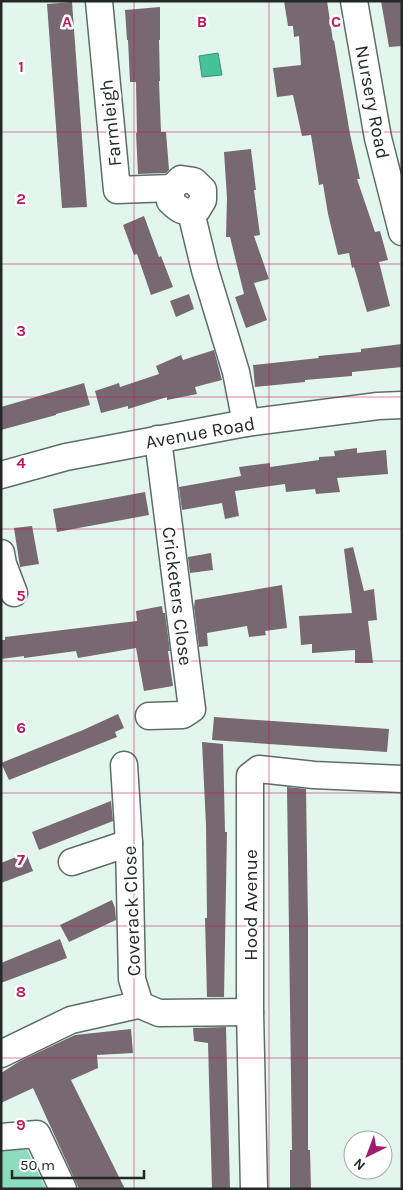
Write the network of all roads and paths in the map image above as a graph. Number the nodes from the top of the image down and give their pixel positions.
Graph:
1 (99, 1) edge
2 (354, 1) edge
3 (402, 232) edge
4 (402, 405) edge
5 (246, 423) junction
6 (158, 439) junction
7 (1, 474) edge
8 (1, 553) edge
9 (14, 593) dead end
10 (149, 716) dead end
11 (124, 764) dead end
12 (402, 779) edge
13 (129, 843) junction
14 (72, 862) dead end
15 (133, 1006) dead end
16 (250, 1012) junction
17 (1, 1054) edge
18 (1, 1137) edge
19 (63, 1189) edge
20 (254, 1189) edge

1 - 5 street, Farmleigh
2 - 3 street, Nursery Road
4 - 5 street, Avenue Road
5 - 6 street, Avenue Road
6 - 7 street, Avenue Road
6 - 10 street, Cricketers Close
8 - 9 street
11 - 13 street, Coverack Close
12 - 16 street, Hood Avenue
13 - 14 street
13 - 16 street, Coverack Close
15 - 17 street
16 - 20 street, Hood Avenue
18 - 19 street

